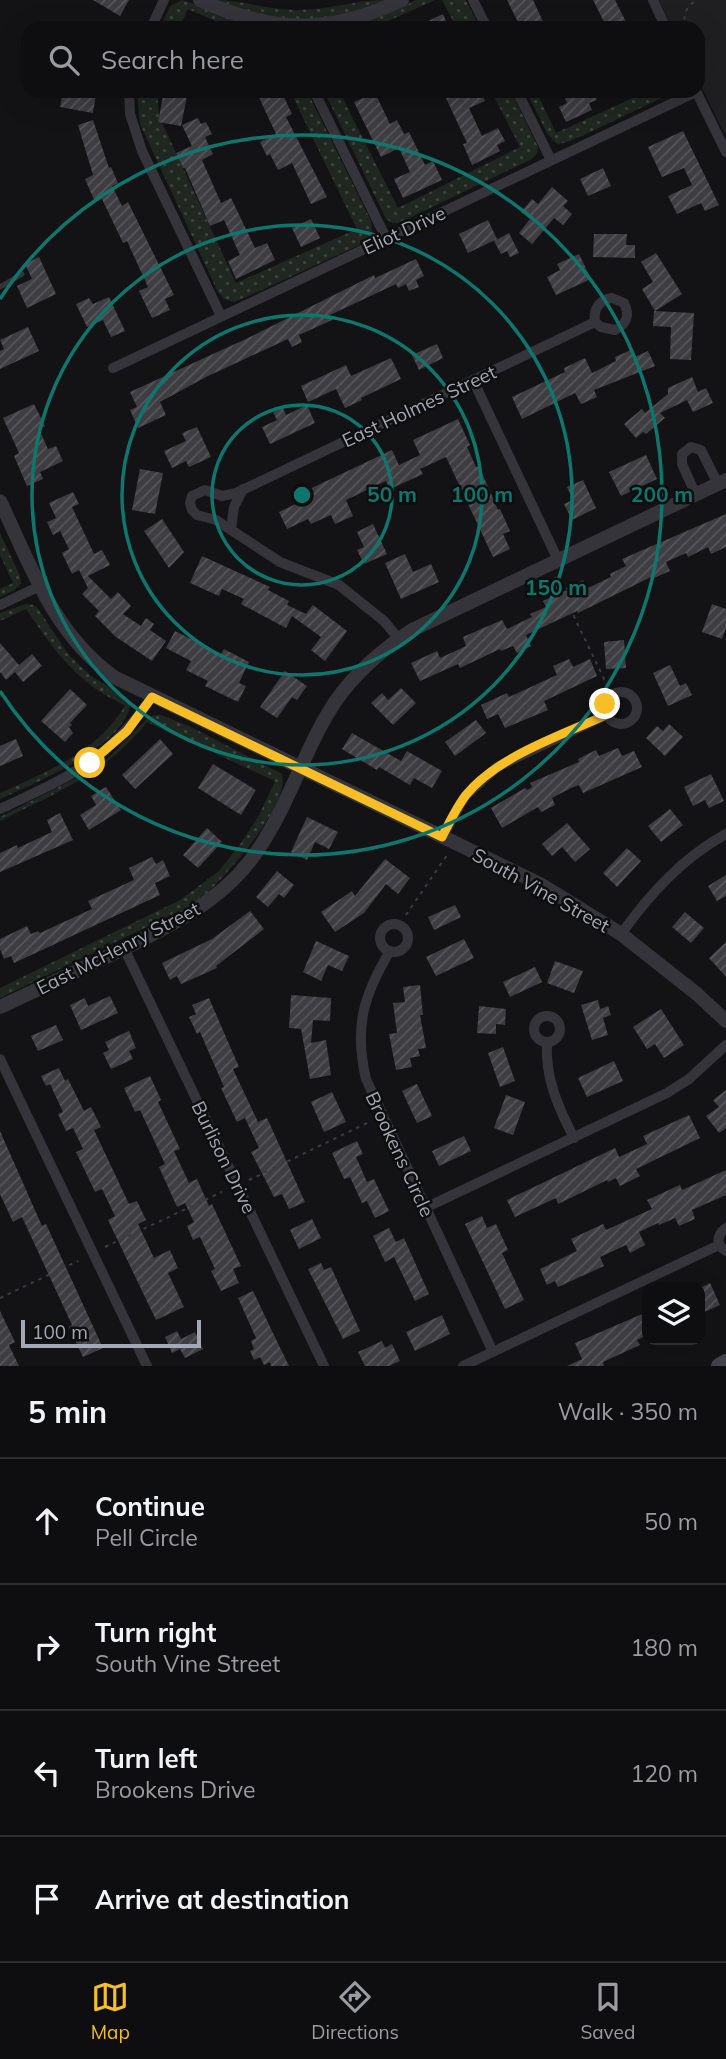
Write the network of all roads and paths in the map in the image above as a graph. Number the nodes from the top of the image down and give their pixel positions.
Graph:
1 (164, 0) edge
2 (200, 0) edge
3 (401, 0) edge
4 (473, 0) edge
5 (653, 0) edge
6 (697, 0) edge
7 (154, 21) edge
8 (257, 21) edge
9 (335, 21) edge
10 (484, 21) edge
11 (663, 21) edge
12 (685, 21) edge
13 (130, 98) edge
14 (317, 98) edge
15 (520, 98) edge
16 (681, 98) edge
17 (699, 98) edge
18 (726, 152) edge
19 (551, 160) junction
20 (386, 238) junction
21 (22, 274) dead end
22 (0, 287) edge
23 (221, 316) junction
24 (595, 322) dead end
25 (113, 368) dead end
26 (473, 380) junction
27 (722, 482) edge
28 (243, 489) junction
29 (696, 495) junction
30 (0, 501) edge
31 (231, 529) junction
32 (558, 560) junction
33 (555, 578) dead end
34 (40, 586) junction
35 (0, 605) edge
36 (399, 639) junction
37 (607, 685) dead end
38 (152, 697) junction
39 (606, 715) dead end
40 (301, 769) junction
41 (0, 809) edge
42 (726, 834) edge
43 (442, 837) junction
44 (449, 853) dead end
45 (406, 915) dead end
46 (621, 934) junction
47 (124, 948) junction
48 (390, 951) dead end
49 (0, 1007) edge
50 (726, 1021) edge
51 (547, 1042) dead end
52 (726, 1045) edge
53 (0, 1059) edge
54 (367, 1123) dead end
55 (574, 1138) junction
56 (249, 1180) dead end
57 (222, 1192) dead end
58 (425, 1208) junction
59 (726, 1228) edge
60 (104, 1247) dead end
61 (723, 1248) edge
62 (78, 1261) dead end
63 (0, 1298) edge
64 (493, 1352) junction
65 (726, 1363) edge
66 (148, 1366) edge
67 (324, 1366) edge
68 (463, 1366) edge
69 (719, 1366) edge

1 - 7 street
2 - 8 street
3 - 9 street
4 - 10 street
5 - 11 street
6 - 12 path
13 - 23 street
14 - 20 street
15 - 19 street
16 - 19 street, Eliot Drive
17 - 18 street
19 - 20 street, Eliot Drive
20 - 23 street, Eliot Drive
21 - 22 lane
23 - 25 street, Eliot Drive
24 - 26 street, East Holmes Street
26 - 28 street, East Holmes Street
26 - 32 street
27 - 29 street, East McHenry Street
27 - 29 street, East McHenry Street
28 - 31 street
28 - 31 street
29 - 32 street, East McHenry Street
30 - 34 street, South Vine Street
31 - 36 street
32 - 36 street, East McHenry Street
33 - 37 path
34 - 35 street
34 - 38 street, South Vine Street
36 - 40 street, East McHenry Street
38 - 40 street, South Vine Street
38 - 41 street
39 - 43 street
40 - 43 street, South Vine Street
40 - 47 street, East McHenry Street
42 - 46 street
43 - 46 street, South Vine Street
44 - 45 path
46 - 50 street, South Vine Street
47 - 49 street, East McHenry Street
47 - 67 street, Burlison Drive
48 - 58 street, Brookens Circle
51 - 55 street
52 - 55 street
53 - 66 street
54 - 56 path
55 - 58 street
57 - 60 path
58 - 64 street, Brookens Circle
59 - 61 street
61 - 64 street
62 - 63 path
64 - 68 street
65 - 69 main road

